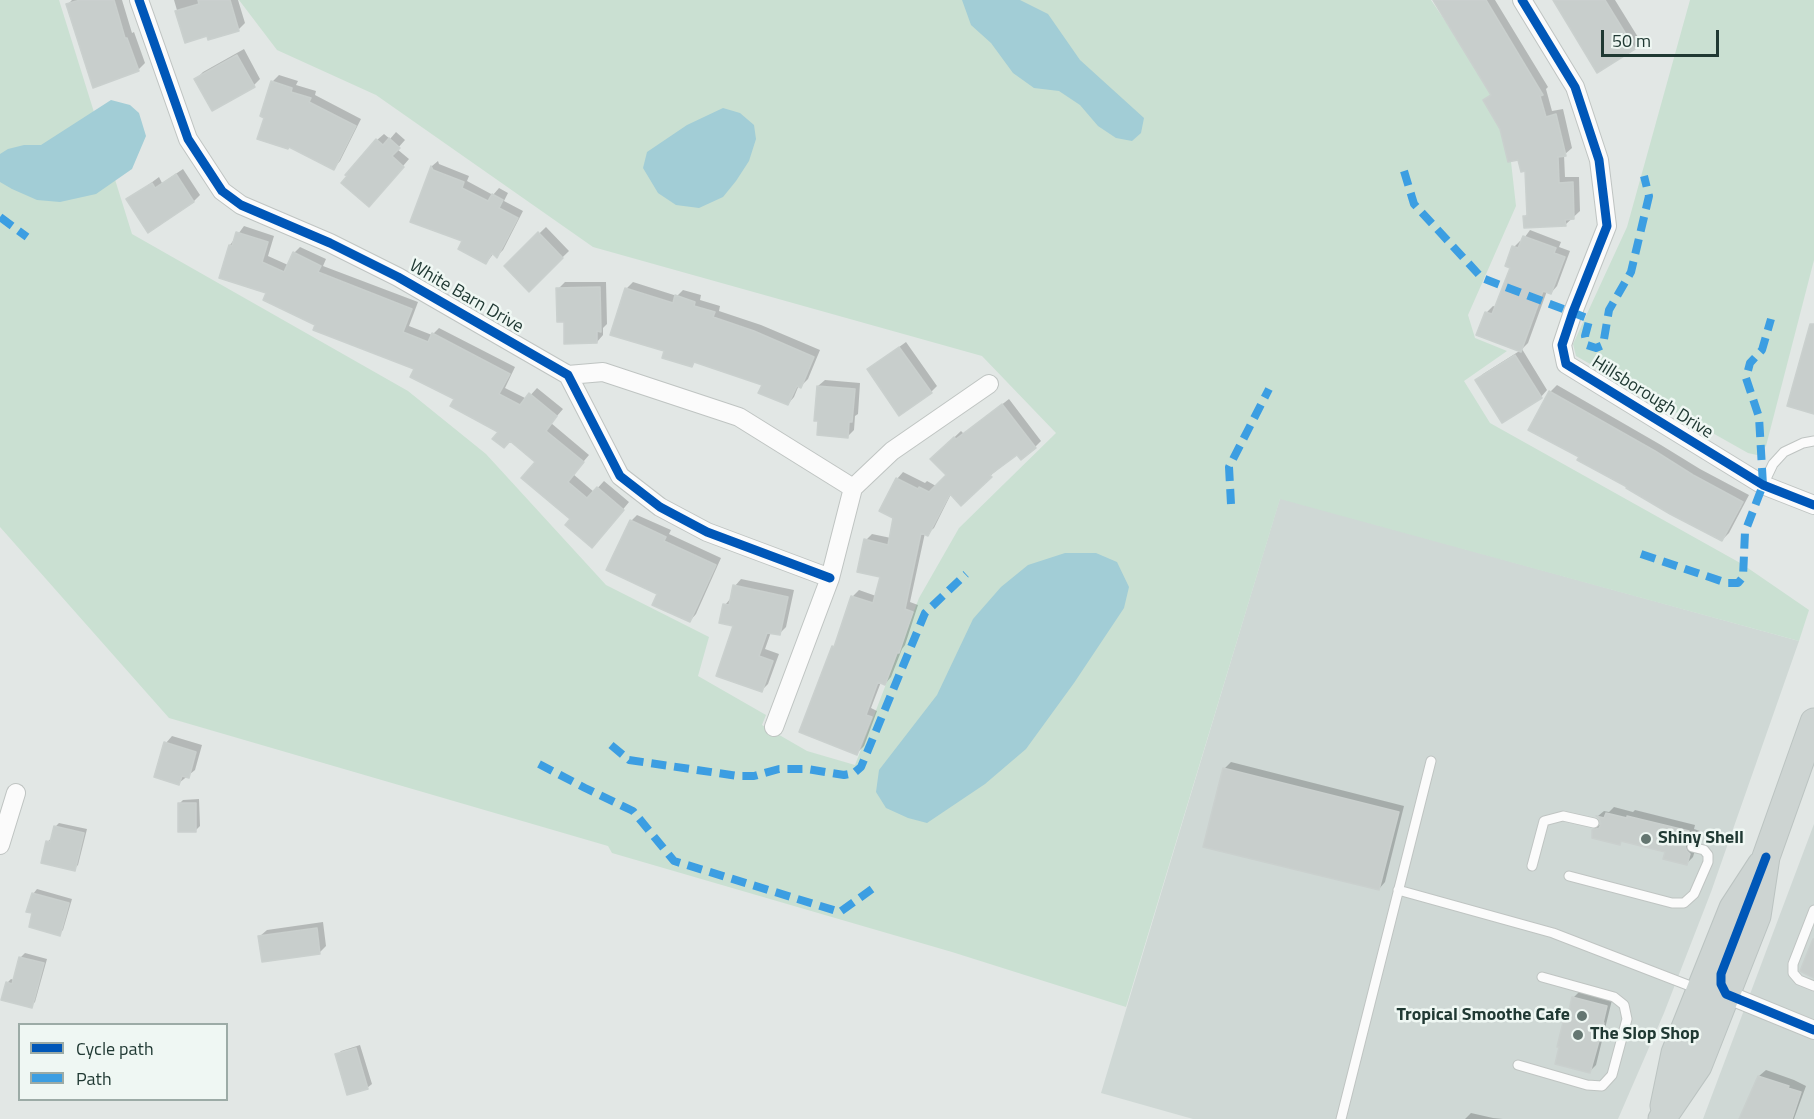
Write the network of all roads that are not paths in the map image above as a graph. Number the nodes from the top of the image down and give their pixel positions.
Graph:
1 (139, 0) edge
2 (1522, 0) edge
3 (568, 375) junction
4 (989, 384) dead end
5 (1814, 441) edge
6 (1762, 485) junction
7 (853, 488) junction
8 (1814, 505) edge
9 (830, 578) junction
10 (1814, 722) edge
11 (774, 727) dead end
12 (1431, 761) dead end
13 (16, 793) dead end
14 (1594, 823) dead end
15 (0, 845) edge
16 (1692, 847) dead end
17 (1532, 866) dead end
18 (1569, 876) dead end
19 (1398, 891) junction
20 (1814, 910) edge
21 (1542, 977) dead end
22 (1814, 986) edge
23 (1711, 997) junction
24 (1814, 1030) edge
25 (1518, 1065) dead end
26 (1684, 1066) dead end
27 (1341, 1119) edge
28 (1662, 1119) edge

1 - 3 street, White Barn Drive
2 - 6 street, Hillsborough Drive
3 - 7 street
3 - 9 street
4 - 7 street
5 - 6 lane
6 - 8 street, Hillsborough Drive
7 - 9 street
9 - 11 street
10 - 23 main road
12 - 19 lane
13 - 15 street
14 - 17 lane
16 - 18 lane
19 - 23 lane
19 - 27 lane
20 - 22 lane
21 - 25 lane
23 - 24 street
23 - 28 main road
26 - 28 lane

